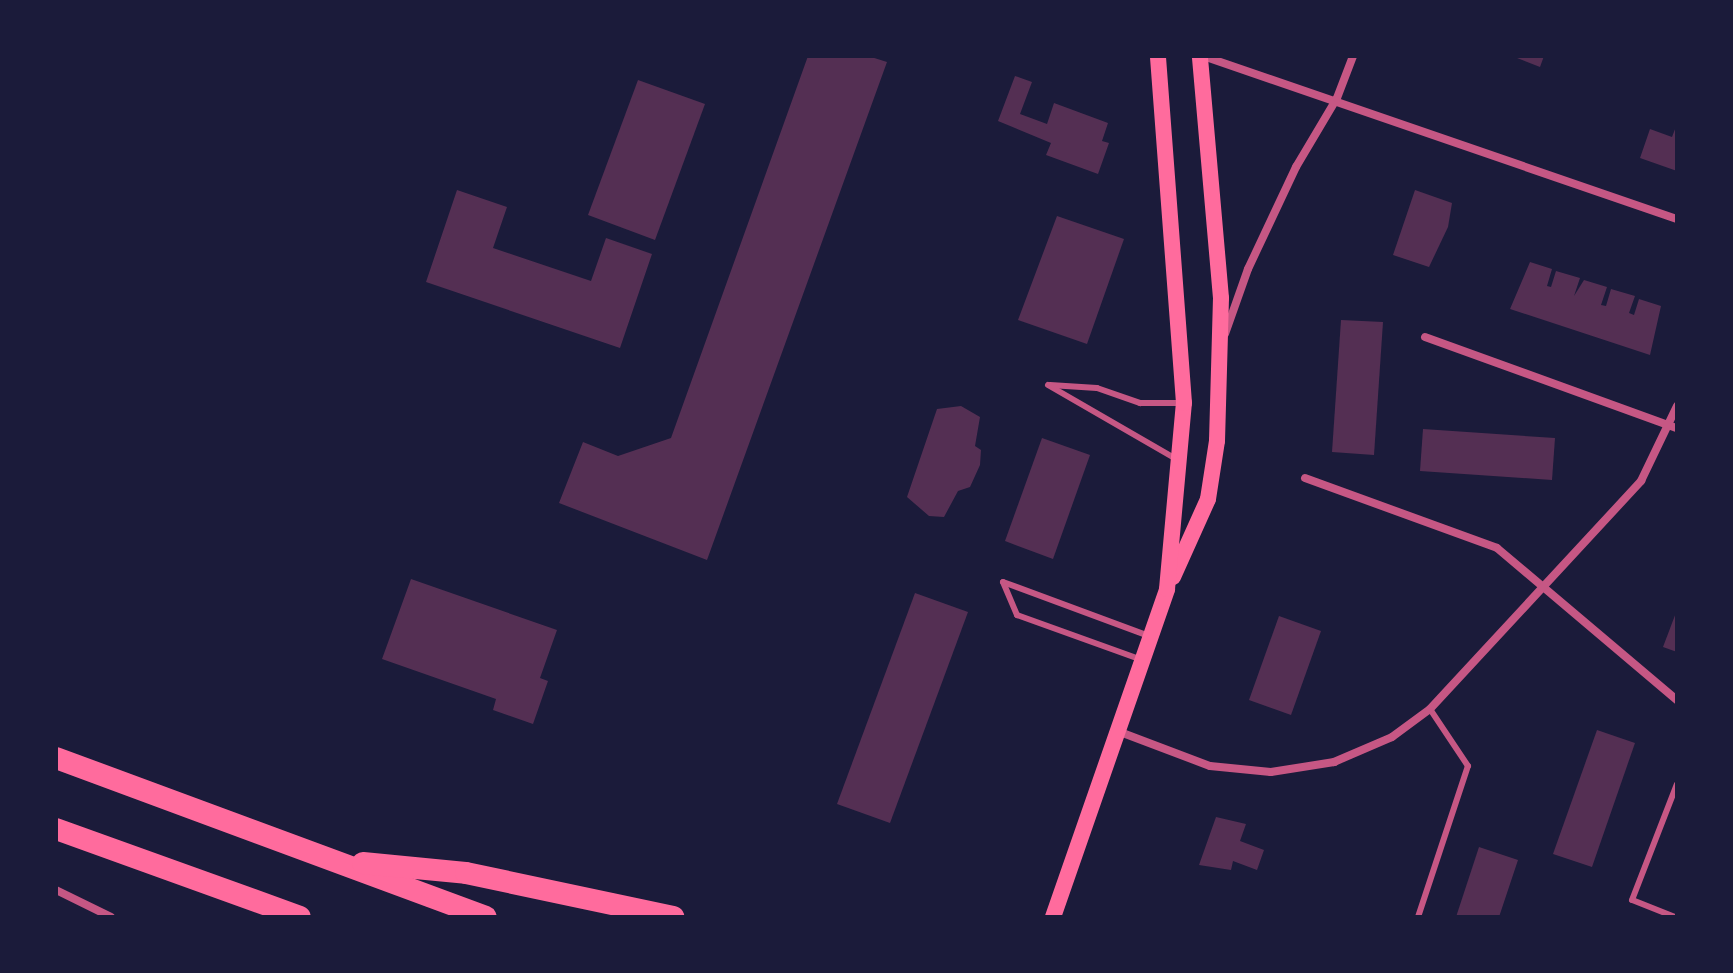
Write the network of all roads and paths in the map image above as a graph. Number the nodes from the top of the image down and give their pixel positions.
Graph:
1 (1158, 56) edge
2 (1201, 56) edge
3 (1353, 56) edge
4 (1337, 98) junction
5 (1677, 219) edge
6 (1425, 337) dead end
7 (1222, 341) junction
8 (1184, 403) junction
9 (1677, 406) edge
10 (1674, 427) edge
11 (1180, 461) junction
12 (1305, 478) dead end
13 (1545, 585) junction
14 (1167, 589) junction
15 (1153, 637) junction
16 (1144, 661) junction
17 (1677, 700) edge
18 (1430, 709) junction
19 (1120, 732) junction
20 (56, 758) edge
21 (1677, 784) edge
22 (56, 829) edge
23 (332, 860) junction
24 (220, 889) junction
25 (56, 890) edge
26 (111, 917) edge
27 (270, 917) edge
28 (300, 917) edge
29 (486, 917) edge
30 (673, 917) edge
31 (1053, 917) edge
32 (1418, 917) edge
33 (1675, 917) edge

1 - 8 main road
2 - 4 street
2 - 7 main road
3 - 4 street
4 - 5 street
4 - 7 street
6 - 10 street
7 - 14 main road
8 - 11 main road
8 - 11 lane
9 - 10 street
10 - 13 street
11 - 14 main road
12 - 13 street
13 - 17 street
13 - 18 street
14 - 15 main road
15 - 16 main road
15 - 16 lane
16 - 19 main road
18 - 19 street
18 - 32 lane
19 - 31 main road
20 - 23 highway
21 - 33 lane
22 - 24 highway
23 - 29 highway
23 - 30 highway
24 - 27 highway
24 - 28 highway
25 - 26 street

